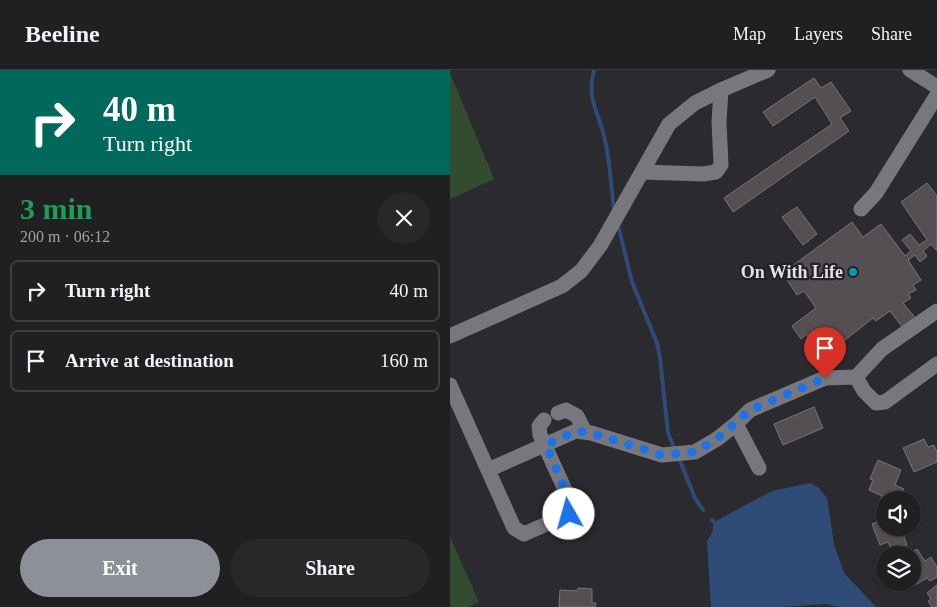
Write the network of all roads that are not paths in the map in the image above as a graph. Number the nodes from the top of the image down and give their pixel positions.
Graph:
1 (768, 70) edge
2 (910, 70) edge
3 (937, 87) edge
4 (721, 90) junction
5 (937, 95) edge
6 (642, 172) junction
7 (860, 209) dead end
8 (937, 311) edge
9 (450, 336) edge
10 (937, 364) edge
11 (856, 377) junction
12 (450, 385) edge
13 (736, 424) junction
14 (585, 432) junction
15 (546, 445) junction
16 (759, 468) dead end
17 (488, 470) junction

1 - 4 street
2 - 3 street
4 - 6 street
4 - 6 street
5 - 7 street
6 - 9 street
8 - 11 street
10 - 11 street
11 - 13 street
12 - 17 street
13 - 14 street
13 - 16 street
14 - 15 street
14 - 15 street
15 - 17 street
15 - 17 street

